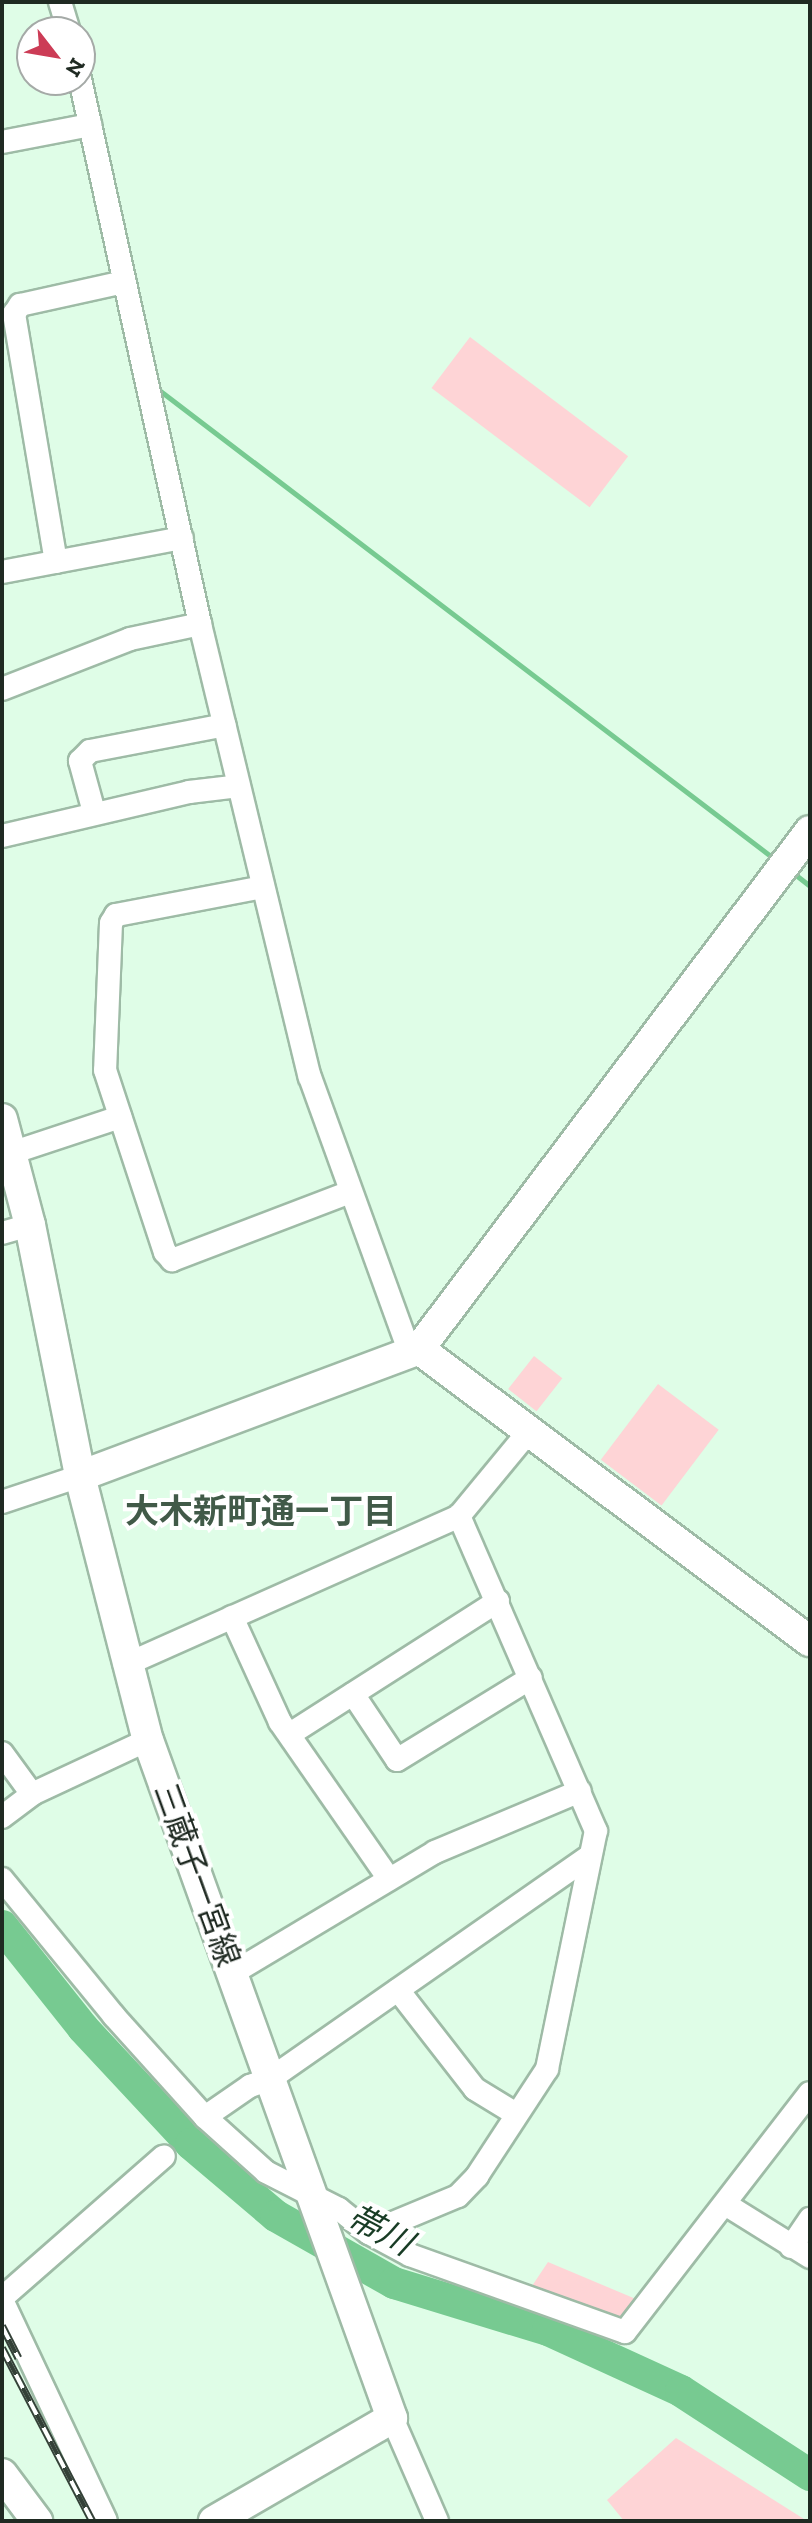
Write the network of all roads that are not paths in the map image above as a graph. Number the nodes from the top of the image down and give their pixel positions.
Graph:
1 (84, 96) edge
2 (90, 125) junction
3 (2, 142) edge
4 (124, 282) junction
5 (182, 538) junction
6 (56, 562) junction
7 (2, 572) edge
8 (200, 624) junction
9 (2, 689) edge
10 (225, 725) junction
11 (239, 786) junction
12 (94, 812) junction
13 (810, 831) edge
14 (2, 836) edge
15 (263, 887) junction
16 (120, 1117) junction
17 (2, 1119) edge
18 (11, 1153) junction
19 (350, 1192) junction
20 (16, 1229) edge
21 (415, 1351) junction
22 (529, 1431) junction
23 (80, 1476) junction
24 (2, 1502) edge
25 (459, 1516) junction
26 (498, 1601) junction
27 (232, 1617) junction
28 (810, 1641) edge
29 (125, 1665) junction
30 (531, 1678) junction
31 (353, 1694) junction
32 (290, 1734) junction
33 (148, 1740) junction
34 (2, 1753) edge
35 (580, 1791) junction
36 (32, 1794) junction
37 (2, 1817) edge
38 (588, 1857) junction
39 (2, 1879) edge
40 (389, 1879) junction
41 (233, 1973) junction
42 (398, 1990) junction
43 (270, 2079) junction
44 (808, 2101) edge
45 (516, 2114) junction
46 (205, 2117) junction
47 (164, 2156) dead end
48 (725, 2204) junction
49 (319, 2208) junction
50 (810, 2219) edge
51 (369, 2233) junction
52 (801, 2252) edge
53 (2, 2299) edge
54 (392, 2418) junction
55 (4, 2482) edge
56 (37, 2521) edge
57 (106, 2521) edge
58 (214, 2521) edge
59 (437, 2521) edge

1 - 2 street
2 - 3 street
2 - 4 street
4 - 5 street
4 - 6 street
5 - 6 street
5 - 8 street
6 - 7 street
8 - 9 street
8 - 10 street
10 - 11 street
10 - 12 street
11 - 12 street
11 - 15 street
12 - 14 street
13 - 21 main road
15 - 16 street
15 - 19 street
16 - 18 street
16 - 19 street
17 - 18 main road, 三蔵子一宮線
18 - 20 main road, 三蔵子一宮線
19 - 21 street
20 - 23 main road, 三蔵子一宮線
21 - 22 main road
21 - 23 main road
22 - 25 street
22 - 28 main road
23 - 24 street
23 - 29 main road, 三蔵子一宮線
25 - 26 street
25 - 27 street
26 - 30 street
26 - 31 street
27 - 29 street
27 - 32 street
29 - 33 main road, 三蔵子一宮線
30 - 31 street
30 - 35 street
31 - 32 street
32 - 40 street
33 - 36 street
33 - 41 main road, 三蔵子一宮線
34 - 36 street
35 - 38 street
35 - 40 street
36 - 37 street
38 - 42 street
38 - 45 street
39 - 46 street
40 - 41 street
41 - 43 main road, 三蔵子一宮線
42 - 43 street
42 - 45 street
43 - 46 street
43 - 49 main road, 三蔵子一宮線
44 - 48 street
45 - 51 street
46 - 49 street
47 - 53 street
48 - 51 street
48 - 52 street
49 - 51 street
49 - 54 main road, 三蔵子一宮線
50 - 52 street
53 - 57 street
54 - 58 main road
54 - 59 street
55 - 56 main road

